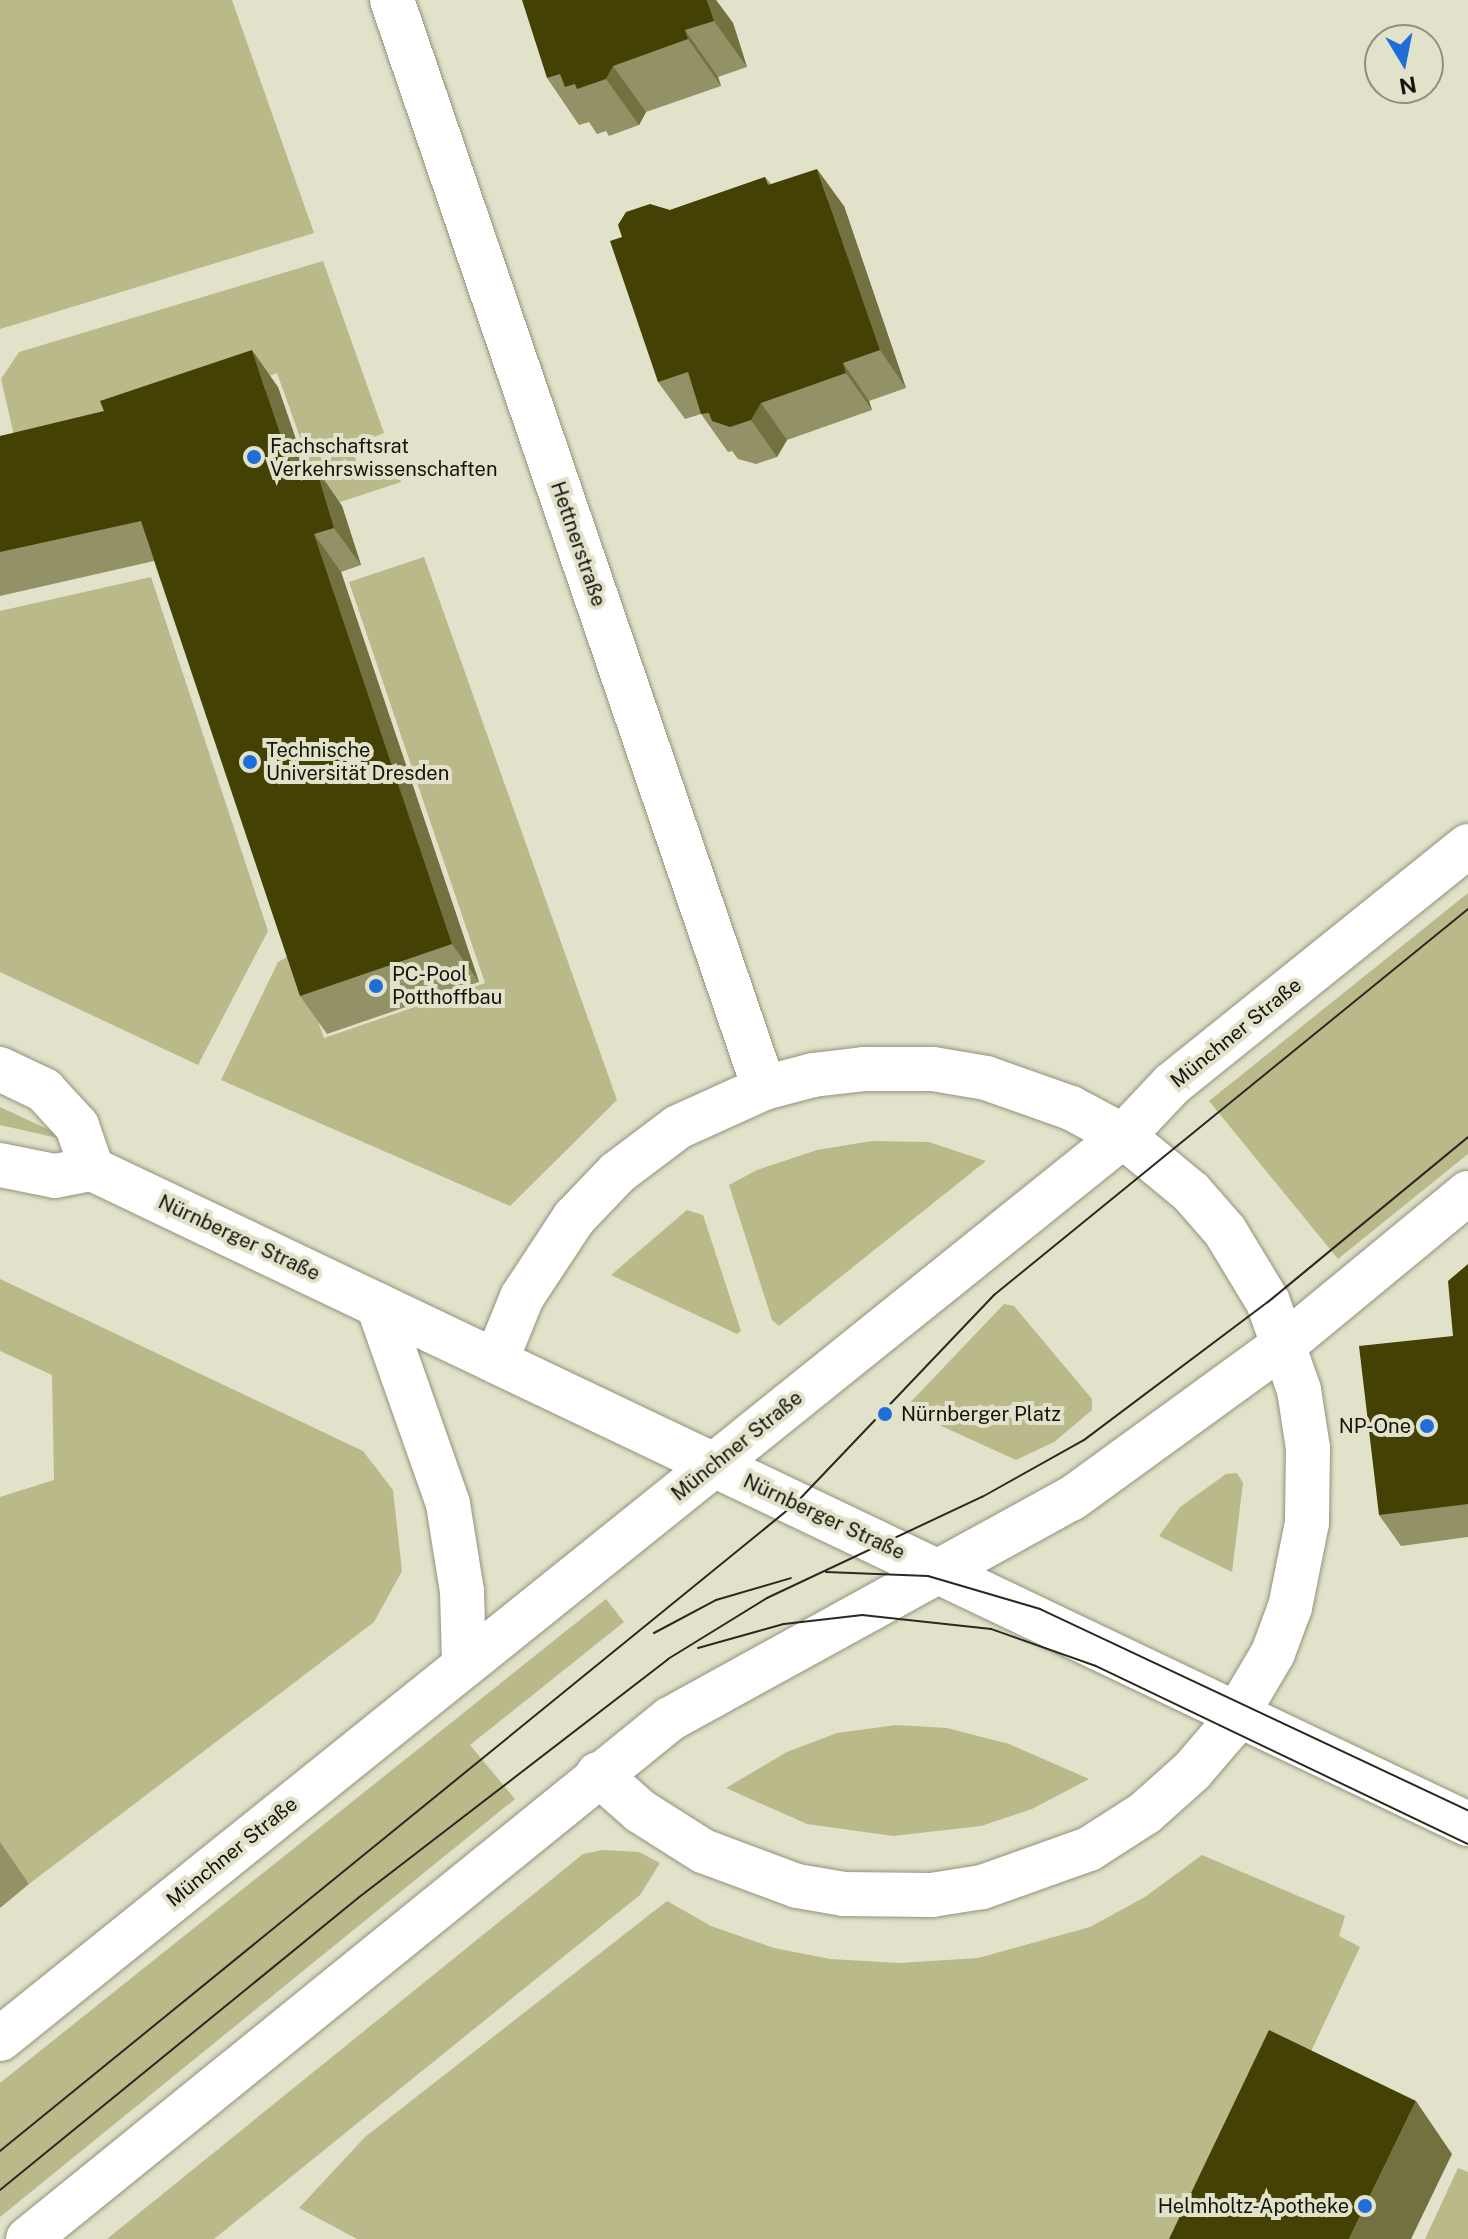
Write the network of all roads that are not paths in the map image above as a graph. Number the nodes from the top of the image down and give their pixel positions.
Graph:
1 (392, 0) edge
2 (1468, 846) edge
3 (0, 1069) edge
4 (764, 1088) junction
5 (1123, 1136) junction
6 (0, 1165) edge
7 (92, 1169) junction
8 (1468, 1193) edge
9 (378, 1305) junction
10 (1286, 1343) junction
11 (496, 1361) junction
12 (715, 1465) junction
13 (937, 1571) junction
14 (464, 1664) junction
15 (1238, 1714) junction
16 (598, 1774) junction
17 (1468, 1824) edge
18 (0, 2039) edge
19 (28, 2239) edge

1 - 4 street, Hettnerstraße
2 - 5 street, Münchner Straße
3 - 7 street
4 - 5 street
4 - 11 street
5 - 10 street
5 - 12 street, Münchner Straße
6 - 7 street
7 - 9 street, Nürnberger Straße
8 - 10 street
9 - 11 street, Nürnberger Straße
9 - 14 street
10 - 13 street
10 - 15 street
11 - 12 street, Nürnberger Straße
12 - 13 street, Nürnberger Straße
12 - 14 street, Münchner Straße
13 - 15 street, Nürnberger Straße
13 - 16 street
14 - 18 street, Münchner Straße
15 - 16 street
15 - 17 street, Nürnberger Straße
16 - 19 street

